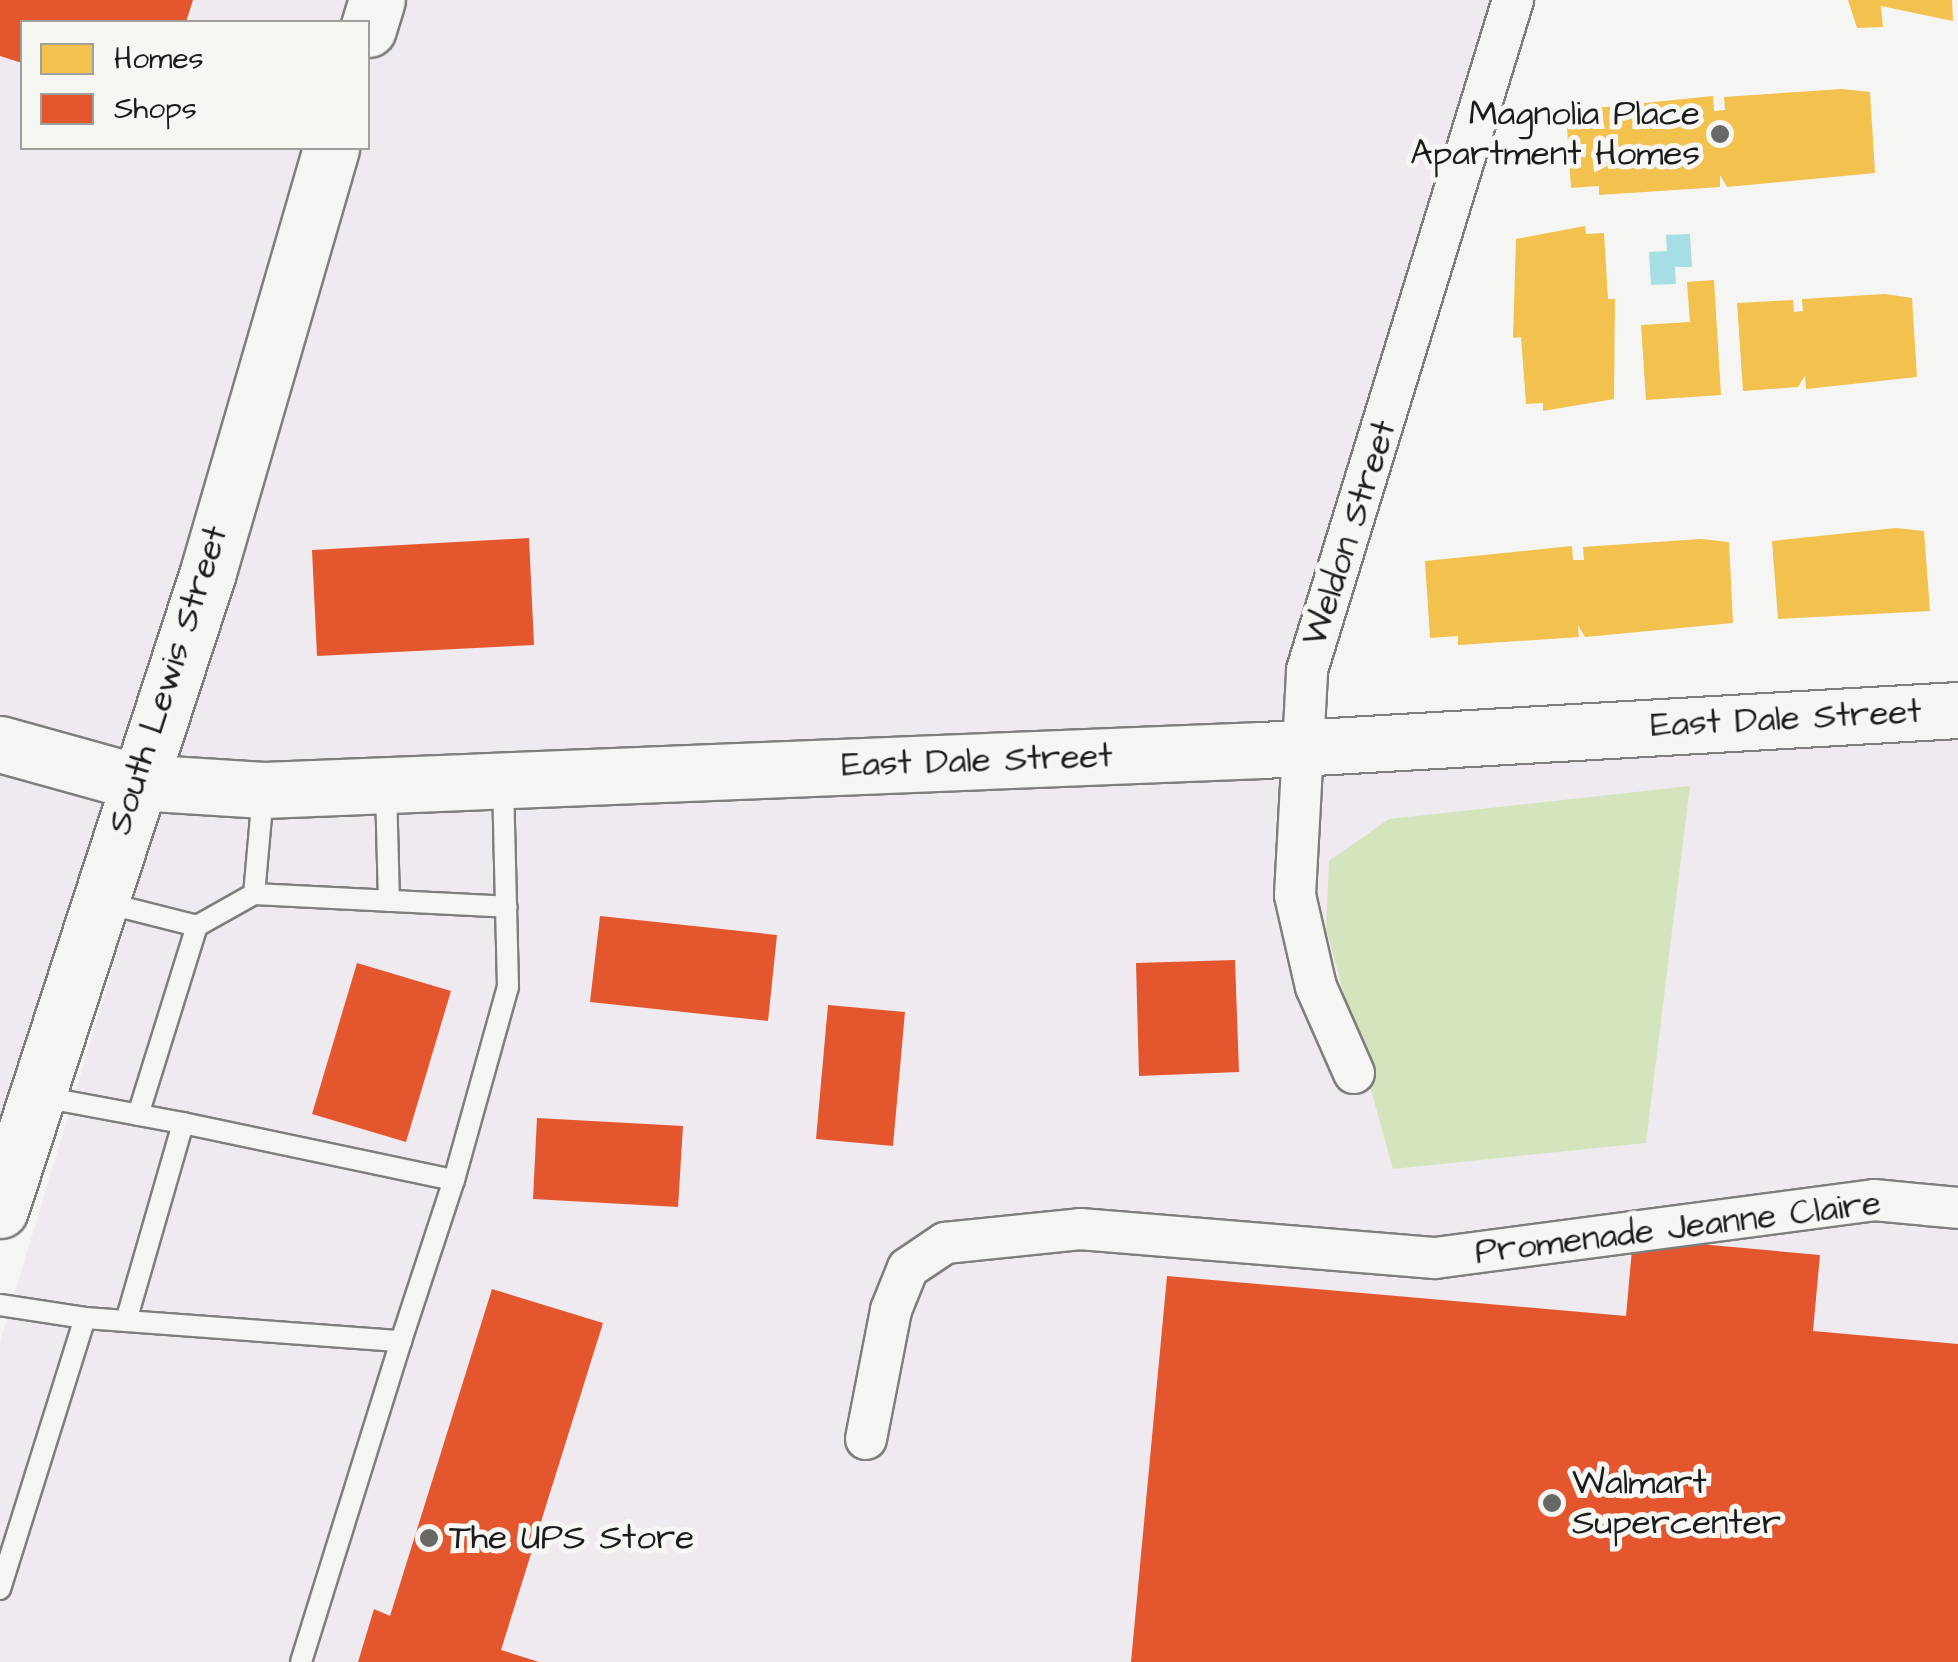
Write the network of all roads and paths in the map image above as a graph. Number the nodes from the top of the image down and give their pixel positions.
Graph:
1 (1513, 0) edge
2 (330, 150) edge
3 (1958, 710) edge
4 (0, 744) edge
5 (1301, 746) junction
6 (503, 781) junction
7 (137, 782) junction
8 (386, 785) junction
9 (264, 790) junction
10 (254, 894) junction
11 (97, 900) junction
12 (390, 901) junction
13 (506, 908) junction
14 (197, 926) junction
15 (1354, 1072) dead end
16 (35, 1096) junction
17 (138, 1115) junction
18 (182, 1123) junction
19 (454, 1180) junction
20 (1958, 1208) edge
21 (0, 1210) edge
22 (0, 1305) edge
23 (85, 1318) junction
24 (126, 1321) junction
25 (401, 1341) junction
26 (866, 1439) dead end
27 (0, 1589) edge
28 (301, 1662) edge

1 - 5 street, Weldon Street
2 - 7 street, South Lewis Street
3 - 5 street, East Dale Street
4 - 7 street, East Dale Street
5 - 6 street, East Dale Street
5 - 15 street, Weldon Street
6 - 8 street, East Dale Street
6 - 13 lane
7 - 9 street, East Dale Street
7 - 11 street, South Lewis Street
8 - 9 street, East Dale Street
8 - 12 lane
9 - 10 lane
10 - 12 lane
10 - 14 lane
11 - 14 lane
11 - 16 street, South Lewis Street
12 - 13 lane
13 - 19 lane
14 - 17 lane
16 - 17 lane
16 - 21 street, South Lewis Street
17 - 18 lane
18 - 19 lane
18 - 24 lane
19 - 25 lane
20 - 26 street, Promenade Jeanne Claire
22 - 23 lane
23 - 24 lane
23 - 27 lane
24 - 25 lane
25 - 28 lane

